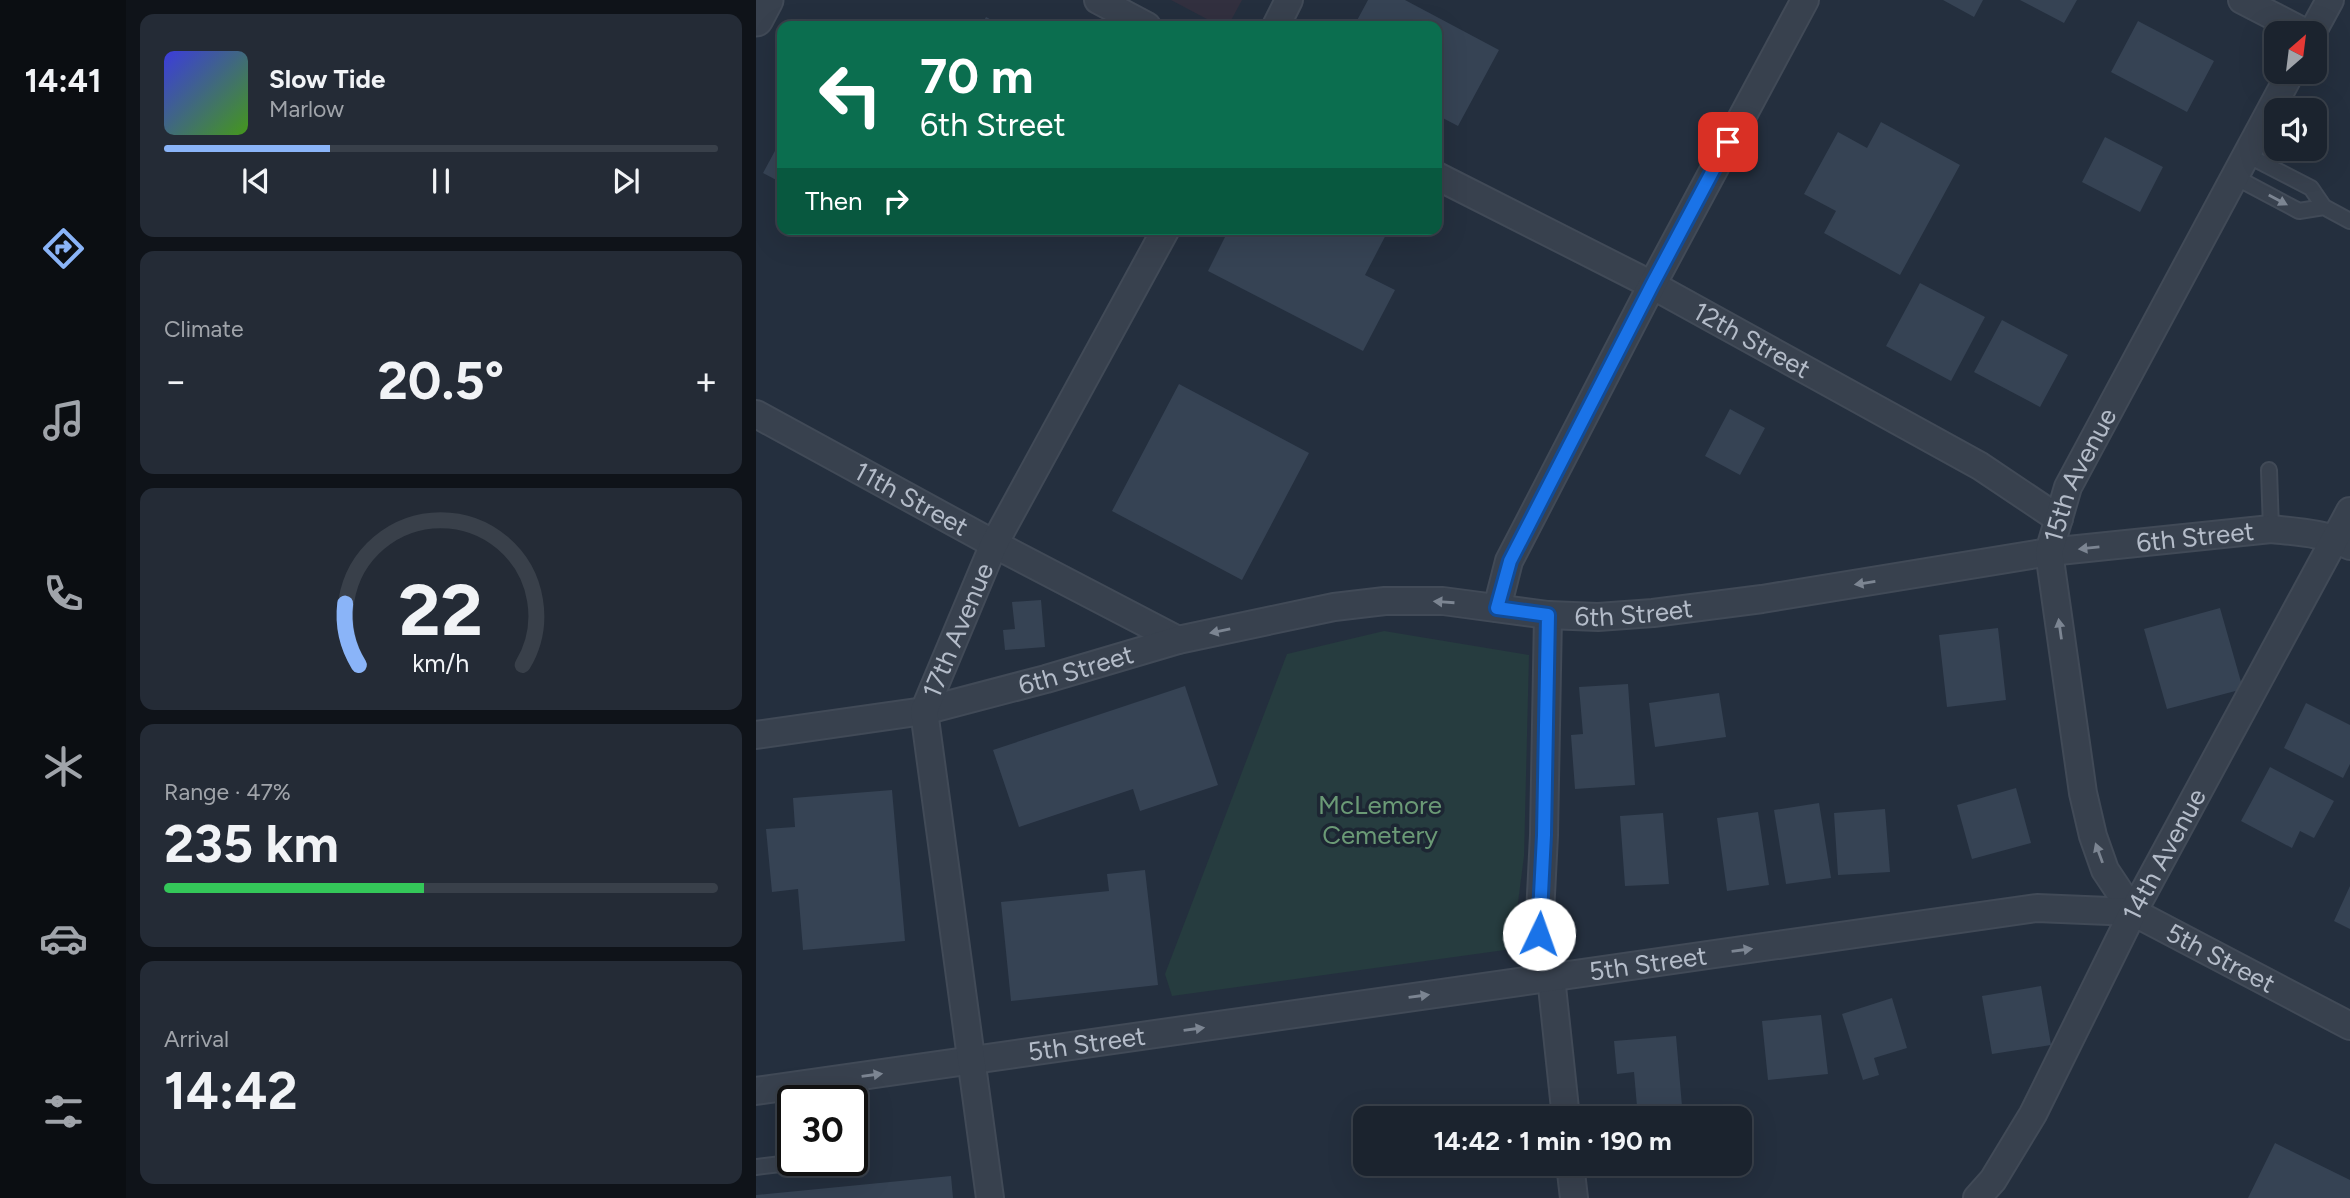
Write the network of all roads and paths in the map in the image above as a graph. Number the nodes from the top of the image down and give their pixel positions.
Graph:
1 (766, 0) edge
2 (1098, 0) edge
3 (1289, 0) edge
4 (1805, 0) edge
5 (2242, 0) edge
6 (2330, 0) edge
7 (756, 19) edge
8 (1138, 21) edge
9 (1278, 21) edge
10 (2283, 21) edge
11 (2319, 21) edge
12 (2285, 84) edge
13 (2241, 166) junction
14 (1442, 179) edge
15 (2324, 207) junction
16 (2350, 221) edge
17 (1163, 235) edge
18 (1652, 285) junction
19 (756, 414) edge
20 (2269, 470) dead end
21 (2350, 511) edge
22 (2059, 519) junction
23 (2271, 529) junction
24 (2343, 542) edge
25 (994, 544) junction
26 (2049, 552) junction
27 (1497, 608) junction
28 (1548, 615) junction
29 (1178, 640) junction
30 (924, 711) junction
31 (756, 734) edge
32 (2133, 912) junction
33 (1551, 977) junction
34 (2350, 1026) edge
35 (971, 1061) junction
36 (756, 1091) edge
37 (1565, 1106) edge
38 (777, 1165) edge
39 (756, 1167) edge
40 (1571, 1176) edge
41 (990, 1198) edge
42 (1574, 1198) edge
43 (1977, 1198) edge

1 - 7 street
2 - 8 street
3 - 9 street
4 - 18 street
5 - 10 street
6 - 11 street
12 - 13 street, 15th Avenue
13 - 15 lane
13 -> 15 lane
13 - 22 street, 15th Avenue
14 - 18 street, 12th Street
15 - 16 lane
17 - 25 street, 17th Avenue
18 - 22 street, 12th Street
18 - 27 street
19 - 25 street, 11th Street
20 - 23 lane
21 - 24 street, 14th Avenue
22 - 26 street, 15th Avenue
23 - 24 street, 6th Street
23 -> 26 street, 6th Street
24 - 32 street, 14th Avenue
25 - 29 street, 11th Street
25 - 30 street, 17th Avenue
26 -> 28 street, 6th Street
32 -> 26 street, 15th Avenue
27 - 28 street, 6th Street
27 -> 29 street, 6th Street
28 - 33 street
29 - 30 street, 6th Street
30 - 31 street, 6th Street
30 - 35 street, 17th Avenue
33 -> 32 street, 5th Street
32 - 34 street, 5th Street
32 - 43 street, 14th Avenue
35 -> 33 street, 5th Street
33 - 37 street
36 -> 35 street, 5th Street
35 - 41 street, 17th Avenue
38 - 39 lane
40 - 42 street

